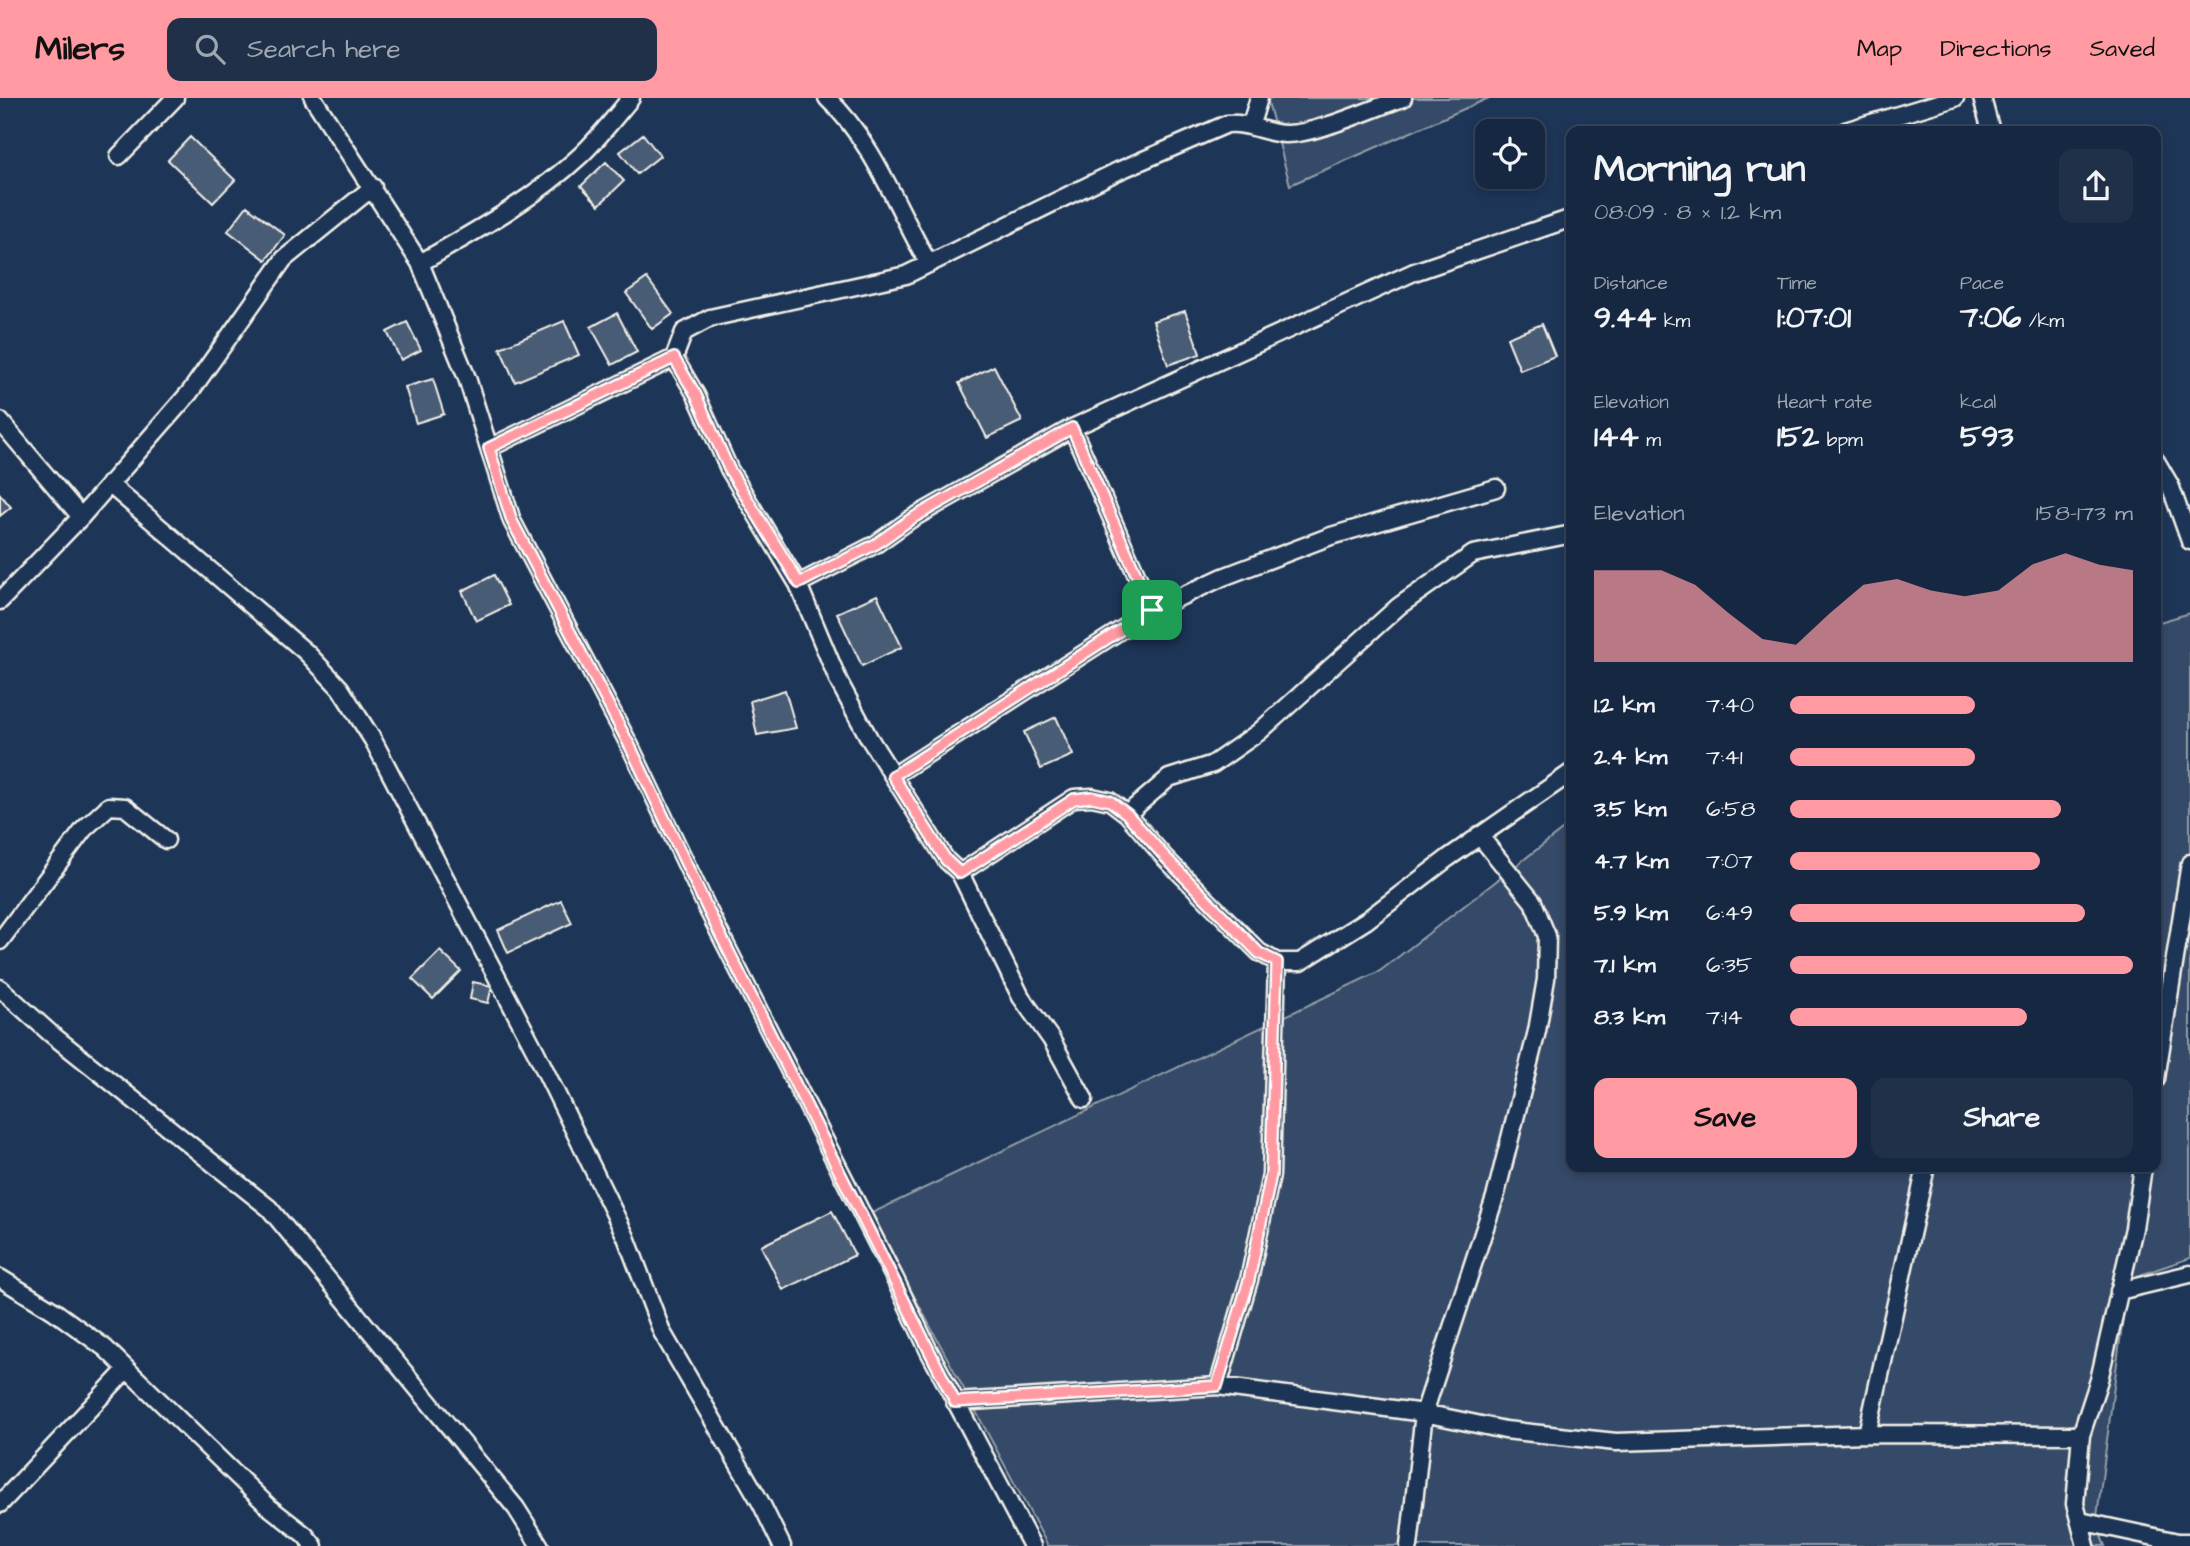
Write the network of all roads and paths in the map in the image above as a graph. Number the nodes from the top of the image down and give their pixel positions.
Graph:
1 (175, 98) edge
2 (313, 98) edge
3 (631, 98) edge
4 (827, 98) edge
5 (1259, 98) edge
6 (1403, 98) edge
7 (1955, 98) edge
8 (1982, 98) edge
9 (1251, 124) junction
10 (1862, 126) edge
11 (1990, 126) edge
12 (119, 156) dead end
13 (373, 187) junction
14 (1566, 220) edge
15 (420, 263) junction
16 (929, 264) junction
17 (674, 358) junction
18 (0, 421) edge
19 (1072, 428) junction
20 (489, 448) junction
21 (109, 484) junction
22 (1496, 488) dead end
23 (2163, 488) edge
24 (81, 516) junction
25 (1566, 535) edge
26 (2190, 541) edge
27 (799, 583) junction
28 (0, 601) edge
29 (1152, 610) junction
30 (893, 776) junction
31 (1566, 776) edge
32 (1127, 814) junction
33 (1479, 835) junction
34 (166, 840) dead end
35 (2190, 863) edge
36 (960, 873) junction
37 (0, 941) edge
38 (1277, 962) junction
39 (0, 988) edge
40 (2161, 1048) edge
41 (1084, 1099) dead end
42 (1925, 1172) edge
43 (2142, 1172) edge
44 (2190, 1274) edge
45 (0, 1278) edge
46 (2119, 1291) junction
47 (126, 1370) junction
48 (1217, 1386) junction
49 (955, 1402) junction
50 (1424, 1413) junction
51 (1867, 1434) junction
52 (2081, 1435) junction
53 (0, 1504) edge
54 (2080, 1521) junction
55 (2190, 1542) edge
56 (314, 1546) edge
57 (540, 1546) edge
58 (782, 1546) edge
59 (1032, 1546) edge
60 (1409, 1546) edge
61 (2087, 1546) edge

1 - 12 street
2 - 13 street
3 - 15 street
4 - 16 street
5 - 9 street
6 - 9 street
7 - 10 street
8 - 11 street
9 - 16 street
13 - 15 street
13 - 21 street
14 - 19 street
15 - 20 street
16 - 17 street
17 - 20 street
17 - 27 street
18 - 24 street
19 - 27 street
19 - 29 street
20 - 49 street
21 - 24 street
21 - 58 street
22 - 29 street
23 - 26 street
24 - 28 street
25 - 32 street
27 - 30 street
29 - 30 street
30 - 36 street
31 - 33 street
32 - 36 street
32 - 38 street
33 - 38 street
33 - 50 street
34 - 37 street
35 - 40 street
36 - 41 street
38 - 48 street
39 - 57 street
42 - 51 street
43 - 46 street
44 - 46 street
45 - 47 street
46 - 52 street
47 - 53 street
47 - 56 street
48 - 49 street
48 - 50 street
49 - 59 street
50 - 51 street
50 - 60 street
51 - 52 street
52 - 54 street
54 - 55 street
54 - 61 street

